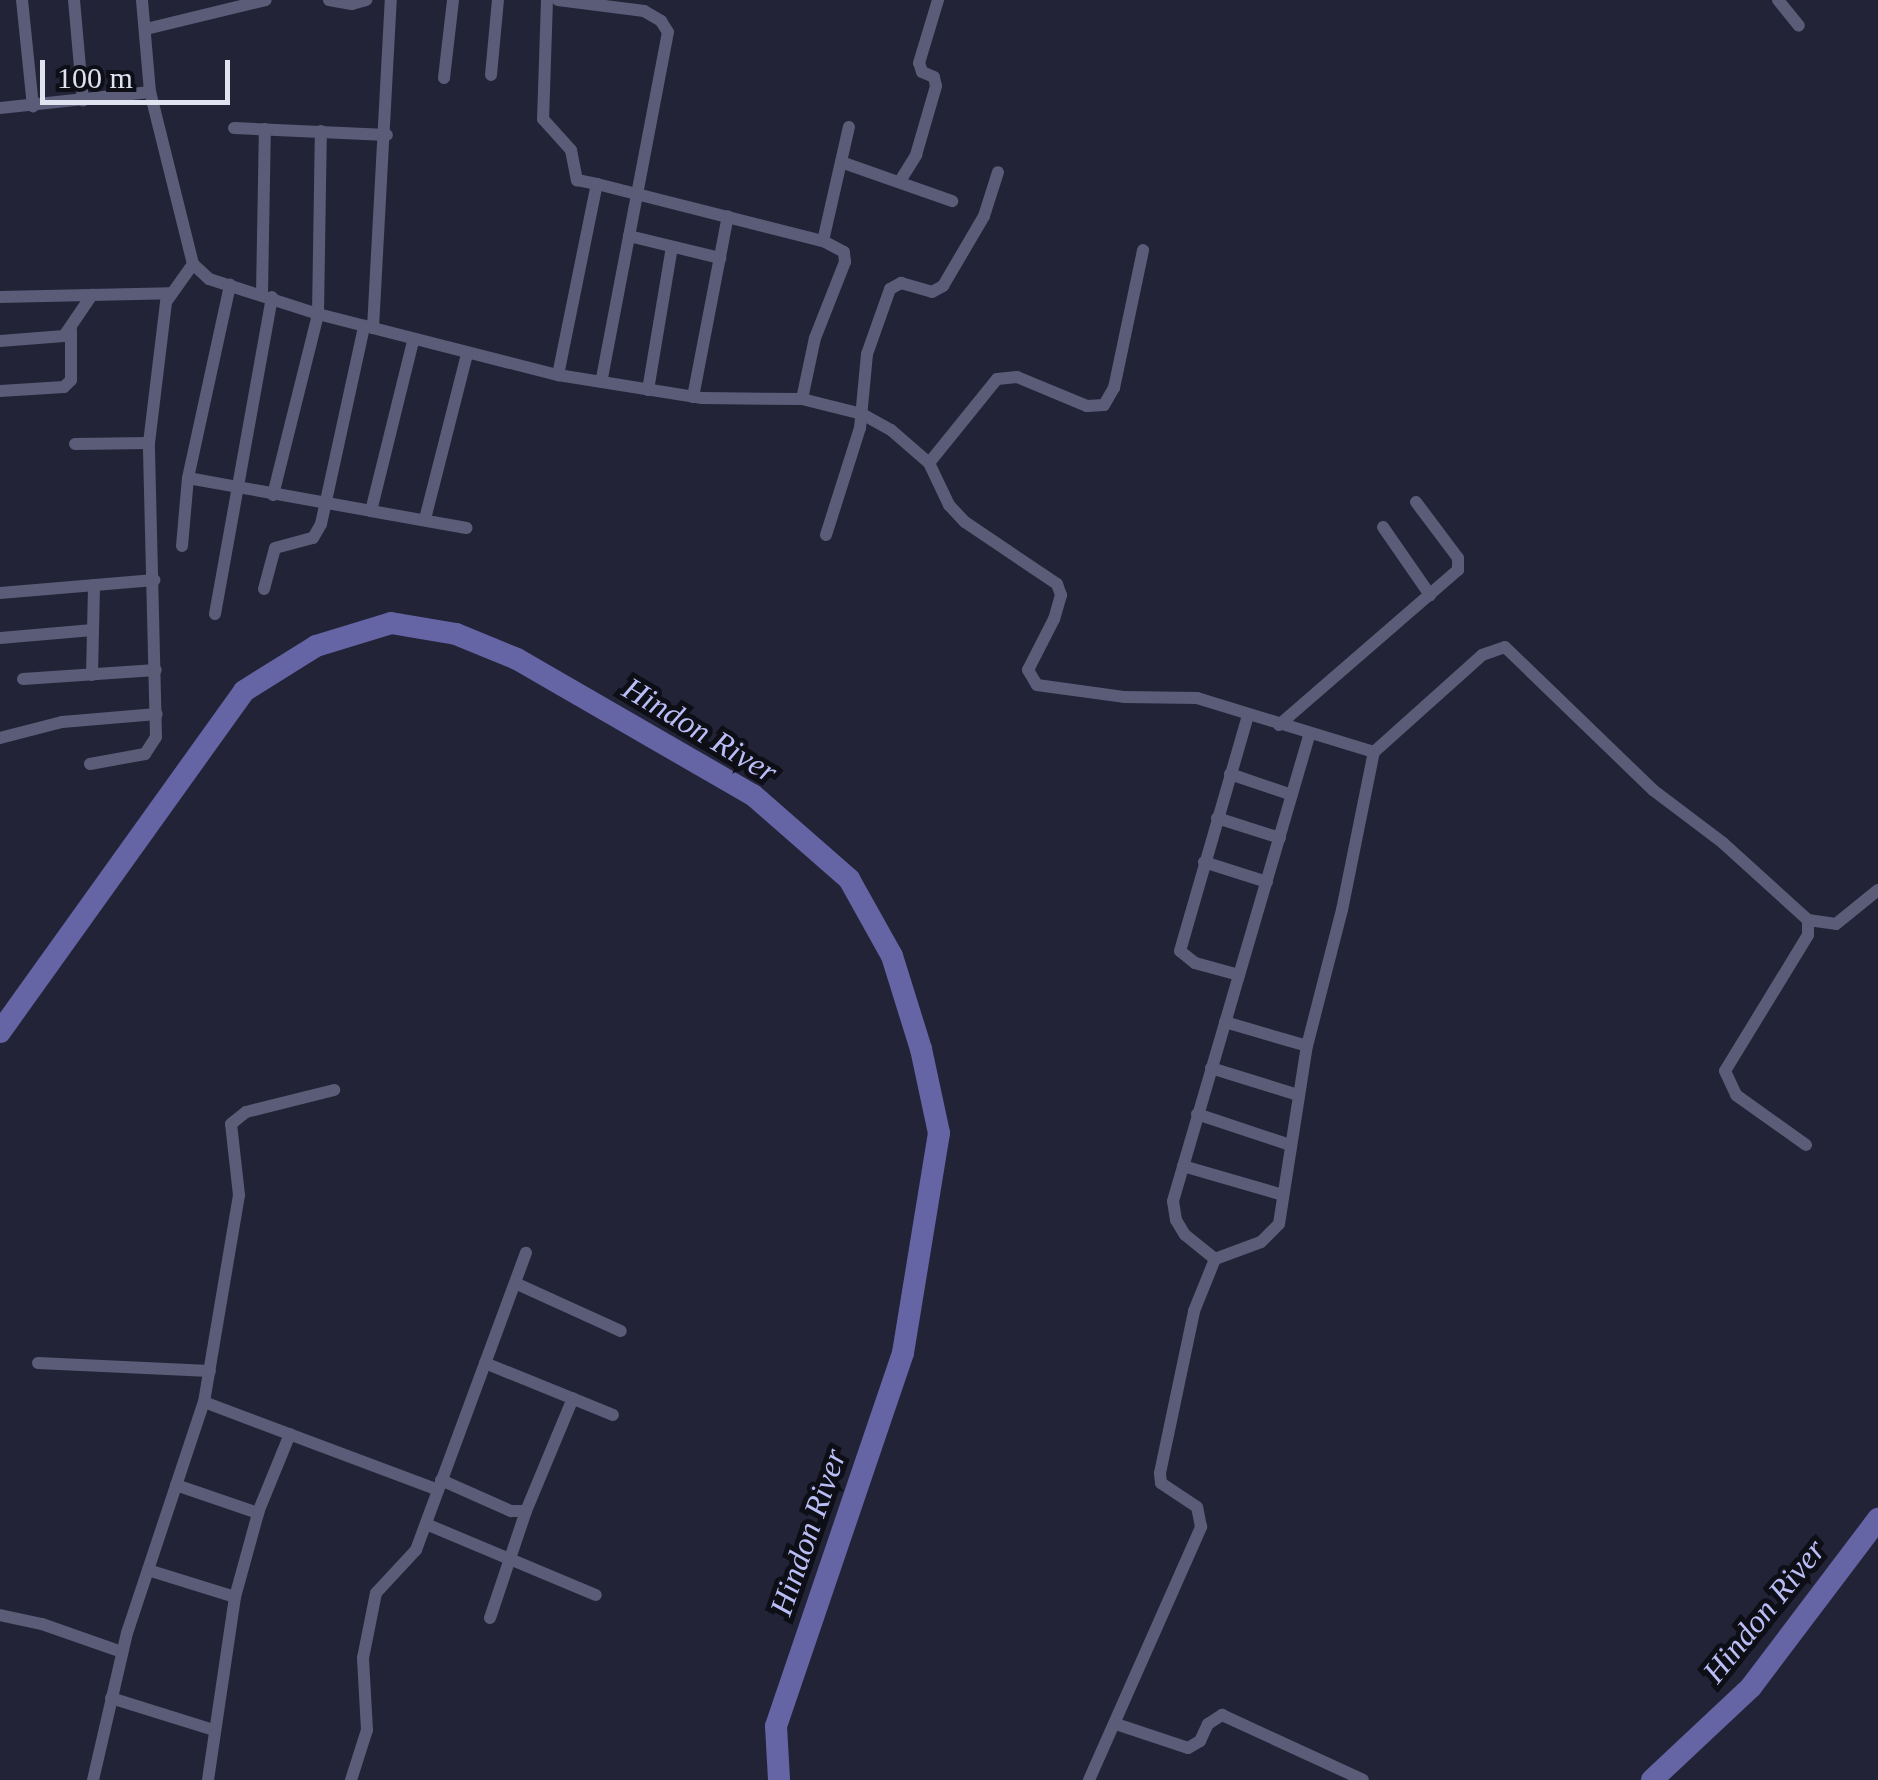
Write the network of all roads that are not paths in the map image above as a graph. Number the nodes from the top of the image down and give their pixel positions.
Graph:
1 (22, 0) edge
2 (74, 0) edge
3 (142, 0) edge
4 (266, 0) edge
5 (330, 0) edge
6 (366, 0) edge
7 (391, 0) edge
8 (453, 0) edge
9 (498, 0) edge
10 (547, 0) edge
11 (558, 0) edge
12 (938, 0) edge
13 (1778, 0) edge
14 (1800, 26) dead end
15 (146, 29) junction
16 (491, 74) dead end
17 (444, 78) dead end
18 (150, 92) junction
19 (83, 101) junction
20 (32, 106) junction
21 (0, 108) edge
22 (849, 127) dead end
23 (234, 128) dead end
24 (265, 129) junction
25 (321, 131) junction
26 (387, 135) junction
27 (841, 162) junction
28 (998, 172) dead end
29 (900, 181) junction
30 (597, 184) junction
31 (637, 192) junction
32 (952, 201) dead end
33 (728, 216) junction
34 (629, 236) junction
35 (823, 241) junction
36 (672, 246) junction
37 (1143, 250) dead end
38 (720, 258) junction
39 (194, 264) junction
40 (230, 284) junction
41 (170, 292) junction
42 (92, 295) junction
43 (267, 295) junction
44 (0, 297) edge
45 (318, 314) junction
46 (369, 327) junction
47 (72, 330) junction
48 (0, 341) edge
49 (413, 341) junction
50 (467, 354) junction
51 (558, 375) junction
52 (601, 382) junction
53 (648, 390) junction
54 (0, 391) edge
55 (692, 397) junction
56 (802, 400) junction
57 (862, 414) junction
58 (150, 443) junction
59 (75, 444) dead end
60 (929, 463) junction
61 (188, 478) junction
62 (235, 486) junction
63 (273, 495) junction
64 (1416, 502) dead end
65 (327, 504) junction
66 (371, 511) junction
67 (424, 519) junction
68 (1382, 527) dead end
69 (466, 528) dead end
70 (826, 535) dead end
71 (182, 546) dead end
72 (154, 580) junction
73 (94, 585) junction
74 (264, 589) dead end
75 (0, 593) edge
76 (1430, 595) junction
77 (215, 614) dead end
78 (93, 630) junction
79 (0, 638) edge
80 (156, 670) junction
81 (92, 675) junction
82 (23, 679) dead end
83 (157, 714) junction
84 (1248, 715) junction
85 (1279, 725) junction
86 (1310, 734) junction
87 (0, 738) edge
88 (1374, 752) junction
89 (90, 764) dead end
90 (1230, 774) junction
91 (1292, 795) junction
92 (1217, 818) junction
93 (1280, 838) junction
94 (1204, 862) junction
95 (1266, 882) junction
96 (1878, 890) edge
97 (1808, 920) junction
98 (1239, 974) junction
99 (1225, 1022) junction
100 (1307, 1046) junction
101 (1212, 1068) junction
102 (334, 1090) dead end
103 (1298, 1094) junction
104 (1198, 1114) junction
105 (1290, 1145) junction
106 (1806, 1145) dead end
107 (1183, 1166) junction
108 (1284, 1195) junction
109 (526, 1253) dead end
110 (1216, 1259) junction
111 (515, 1282) junction
112 (620, 1331) dead end
113 (38, 1362) dead end
114 (485, 1363) junction
115 (210, 1370) junction
116 (573, 1398) junction
117 (204, 1402) junction
118 (613, 1415) dead end
119 (290, 1434) junction
120 (176, 1485) junction
121 (439, 1485) junction
122 (526, 1510) junction
123 (258, 1514) junction
124 (426, 1524) junction
125 (511, 1559) junction
126 (148, 1570) junction
127 (596, 1594) dead end
128 (235, 1597) junction
129 (0, 1615) edge
130 (490, 1618) dead end
131 (122, 1652) junction
132 (111, 1698) junction
133 (1116, 1724) junction
134 (214, 1730) junction
135 (92, 1780) edge
136 (208, 1780) edge
137 (350, 1780) edge
138 (1090, 1780) edge
139 (1363, 1780) edge

1 - 20 street
2 - 19 street
3 - 15 street
4 - 15 street
5 - 6 street
7 - 26 street
8 - 17 street
9 - 16 street
10 - 30 street
11 - 31 street
12 - 29 street
13 - 14 street
15 - 18 street
18 - 19 street
18 - 39 street
19 - 20 street
20 - 21 street
22 - 27 street
23 - 24 street
24 - 25 street
24 - 43 street
25 - 26 street
25 - 45 street
26 - 46 street
27 - 29 street
27 - 35 street
28 - 57 street
29 - 32 street
30 - 31 street
30 - 51 street
31 - 33 street
31 - 34 street
33 - 35 street
33 - 38 street
34 - 36 street
34 - 52 street
35 - 56 street
36 - 38 street
36 - 53 street
37 - 60 street
38 - 55 street
39 - 40 street
39 - 41 street
40 - 43 street
40 - 61 street
41 - 42 street
41 - 58 street
42 - 44 street
42 - 47 street
43 - 45 street
43 - 62 street
45 - 46 street
45 - 63 street
46 - 49 street
46 - 65 street
47 - 48 street
47 - 54 street
49 - 50 street
49 - 66 street
50 - 51 street
50 - 67 street
51 - 52 street
52 - 53 street
53 - 55 street
55 - 56 street
56 - 57 street
57 - 60 street
57 - 70 street
58 - 59 street
58 - 72 street
60 - 84 street
61 - 62 street
61 - 71 street
62 - 63 street
62 - 77 street
63 - 65 street
64 - 76 street
65 - 66 street
65 - 74 street
66 - 67 street
67 - 69 street
68 - 76 street
72 - 73 street
72 - 80 street
73 - 75 street
73 - 78 street
76 - 85 street
78 - 79 street
78 - 81 street
80 - 81 street
80 - 83 street
81 - 82 street
83 - 87 street
83 - 89 street
84 - 85 street
84 - 90 street
85 - 86 street
86 - 88 street
86 - 91 street
88 - 97 street
88 - 100 street
90 - 91 street
90 - 92 street
91 - 93 street
92 - 93 street
92 - 94 street
93 - 95 street
94 - 95 street
94 - 98 street
95 - 98 street
96 - 97 street
97 - 106 street
98 - 99 street
99 - 100 street
99 - 101 street
100 - 103 street
101 - 103 street
101 - 104 street
102 - 115 street
103 - 105 street
104 - 105 street
104 - 107 street
105 - 108 street
107 - 108 street
107 - 110 street
108 - 110 street
109 - 111 street
110 - 133 street
111 - 112 street
111 - 114 street
113 - 115 street
114 - 116 street
114 - 121 street
115 - 117 street
116 - 118 street
116 - 122 street
117 - 119 street
117 - 120 street
119 - 121 street
119 - 123 street
120 - 123 street
120 - 126 street
121 - 122 street
121 - 124 street
122 - 125 street
123 - 128 street
124 - 125 street
124 - 137 street
125 - 127 street
125 - 130 street
126 - 128 street
126 - 131 street
128 - 134 street
129 - 131 street
131 - 132 street
132 - 134 street
132 - 135 street
133 - 138 street
133 - 139 street
134 - 136 street

